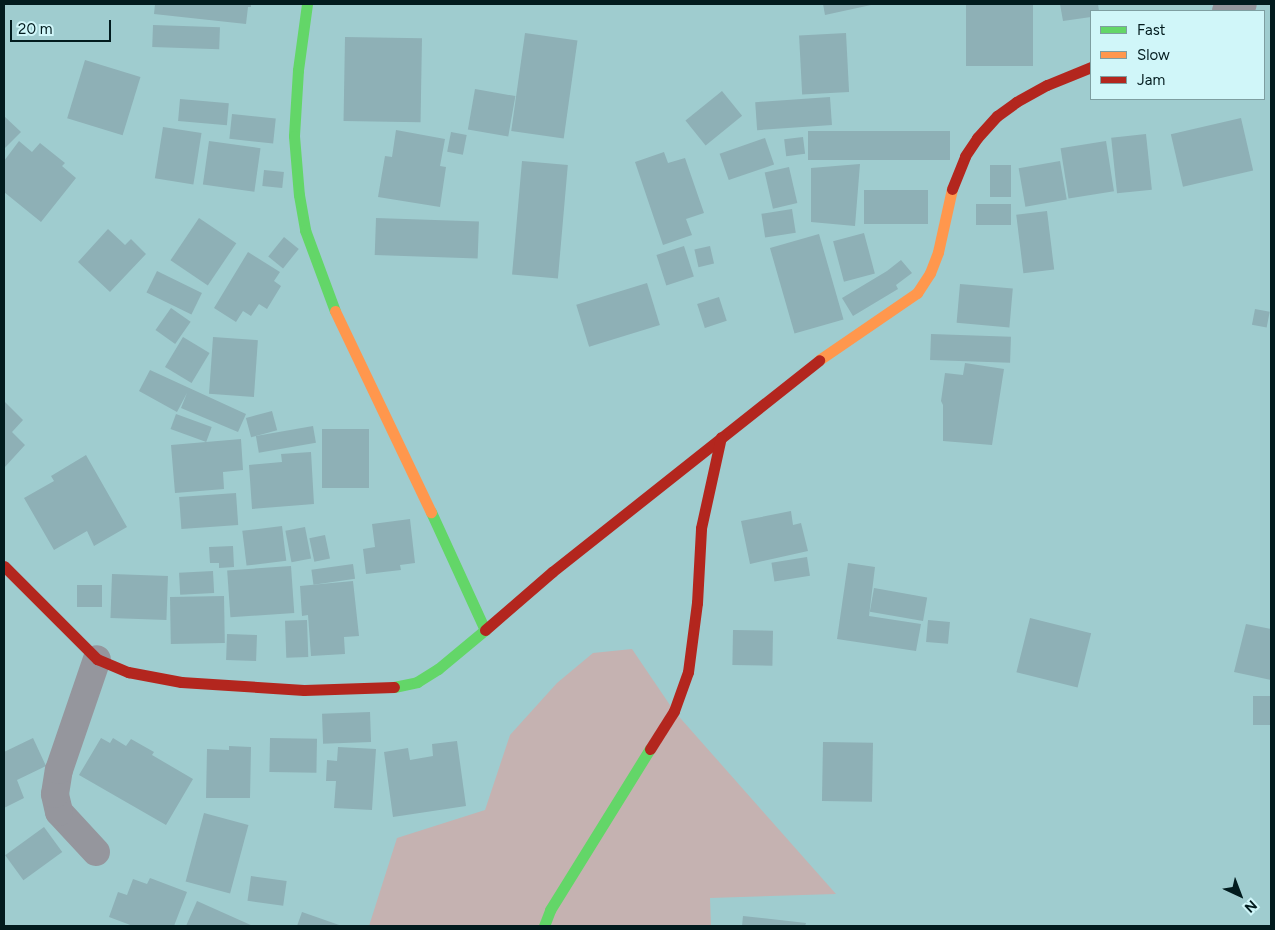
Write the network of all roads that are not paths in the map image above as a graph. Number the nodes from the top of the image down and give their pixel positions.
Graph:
1 (307, 4) edge
2 (1243, 4) edge
3 (1228, 10) edge
4 (1090, 67) edge
5 (721, 437) junction
6 (4, 566) edge
7 (485, 630) junction
8 (97, 659) junction
9 (96, 852) dead end
10 (544, 926) edge

1 - 7 street
2 - 3 street
4 - 5 street
5 - 7 street
5 - 10 street
6 - 8 street
7 - 8 street
8 - 9 street

